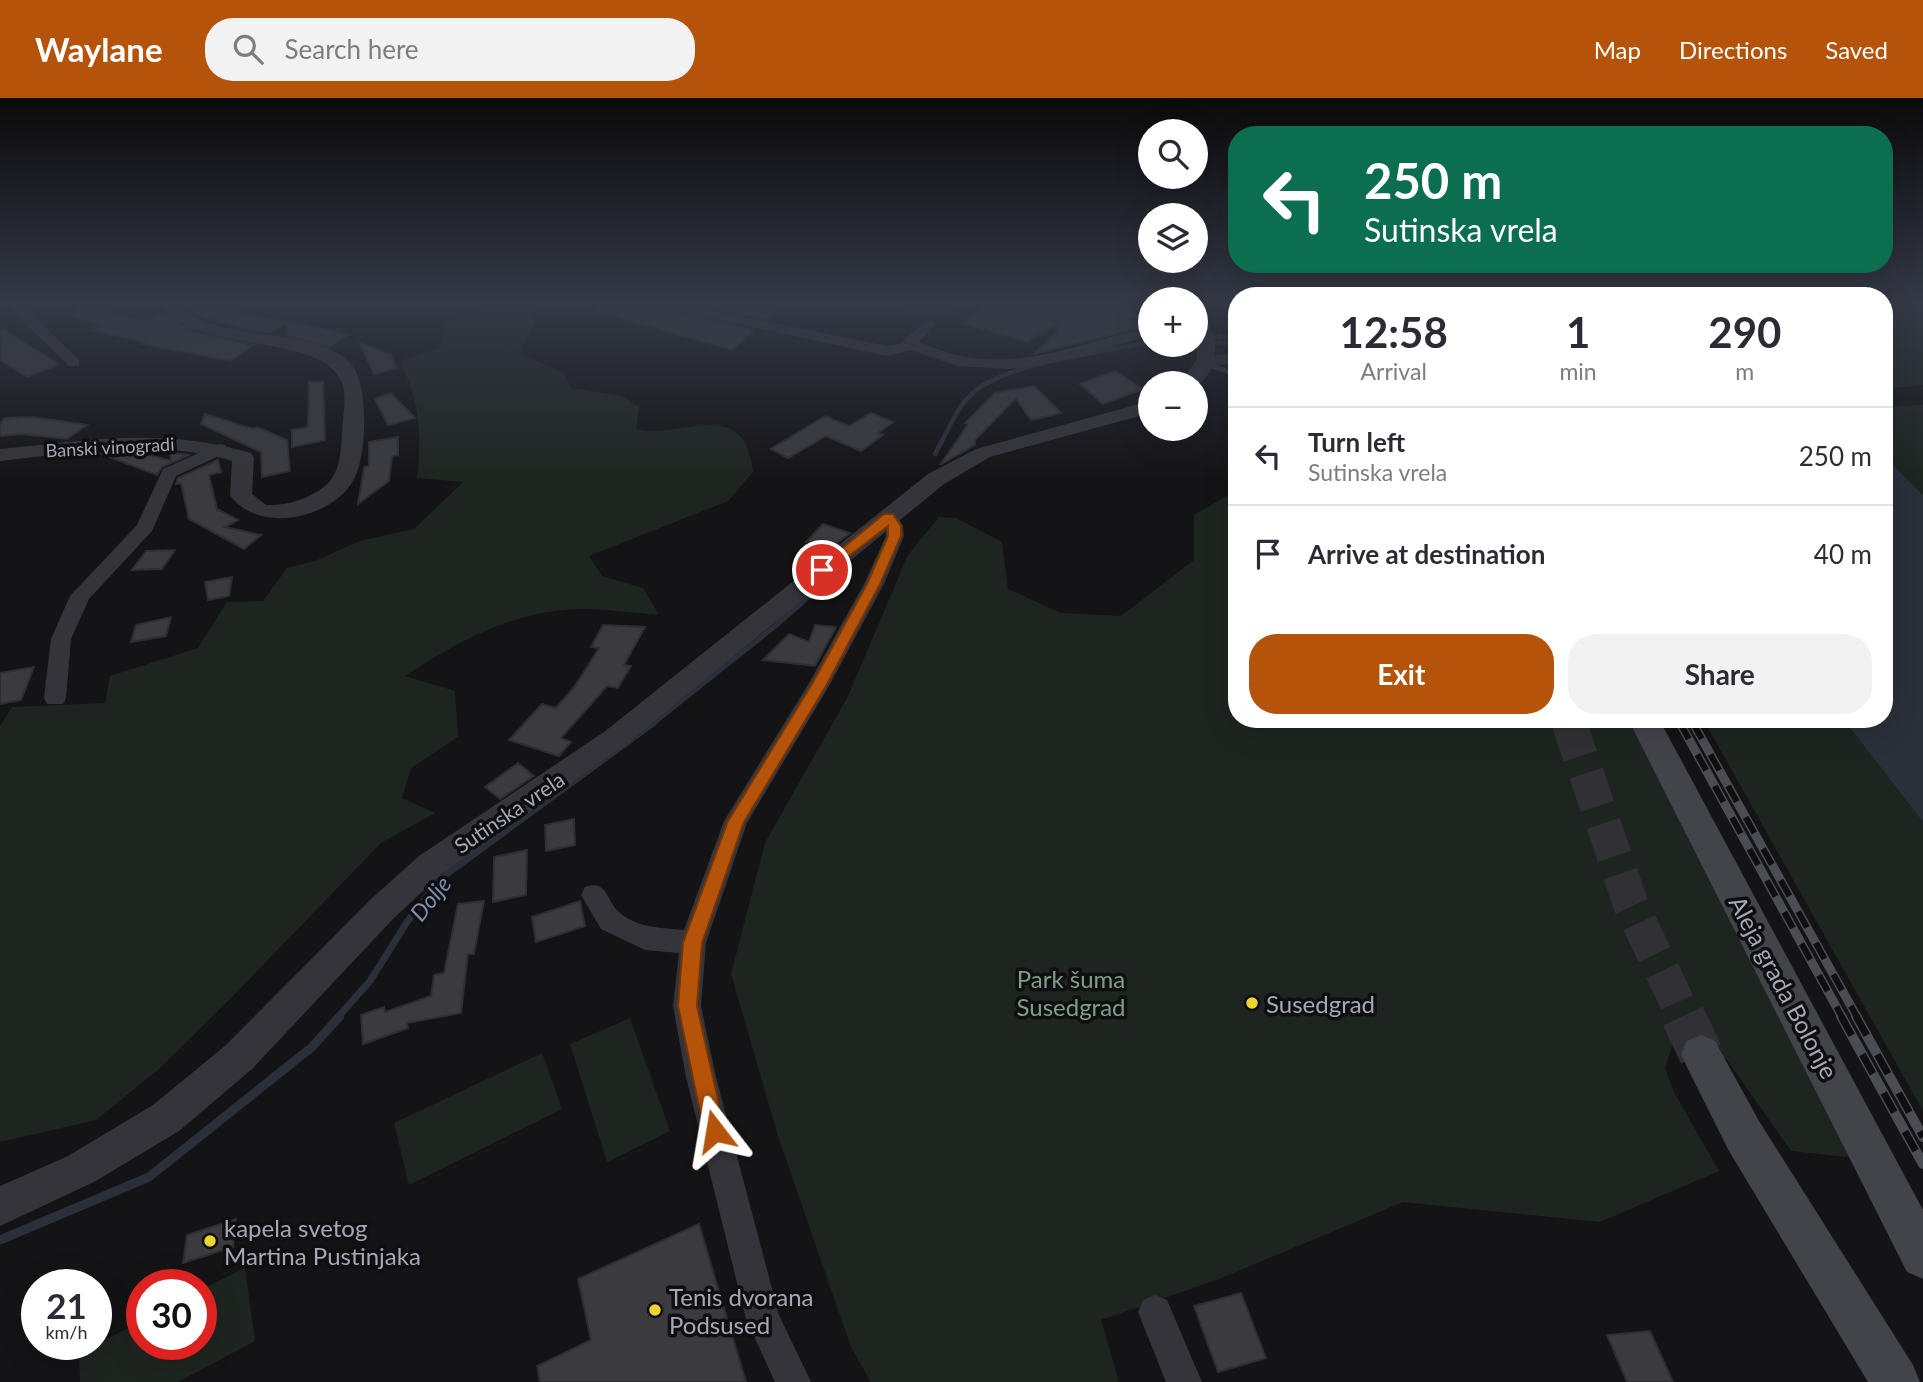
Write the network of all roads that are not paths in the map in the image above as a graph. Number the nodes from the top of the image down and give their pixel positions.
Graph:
1 (339, 363) edge
2 (963, 363) edge
3 (1020, 363) edge
4 (1138, 410) edge
5 (219, 449) junction
6 (0, 455) edge
7 (888, 517) junction
8 (55, 698) dead end
9 (1648, 728) edge
10 (594, 895) dead end
11 (693, 943) junction
12 (1701, 1054) tunnel mouth
13 (0, 1206) edge
14 (1923, 1256) edge
15 (1155, 1312) dead end
16 (793, 1382) edge
17 (1184, 1382) edge
18 (1896, 1382) edge

1 - 5 street
2 - 3 street
4 - 7 street, Sutinska vrela
5 - 6 street, Banski vinogradi
5 - 8 street
7 - 11 street
7 - 13 street, Sutinska vrela
9 - 14 main road, Aleja grada Bolonje
10 - 11 street
11 - 16 street
12 - 18 main road
15 - 17 street

